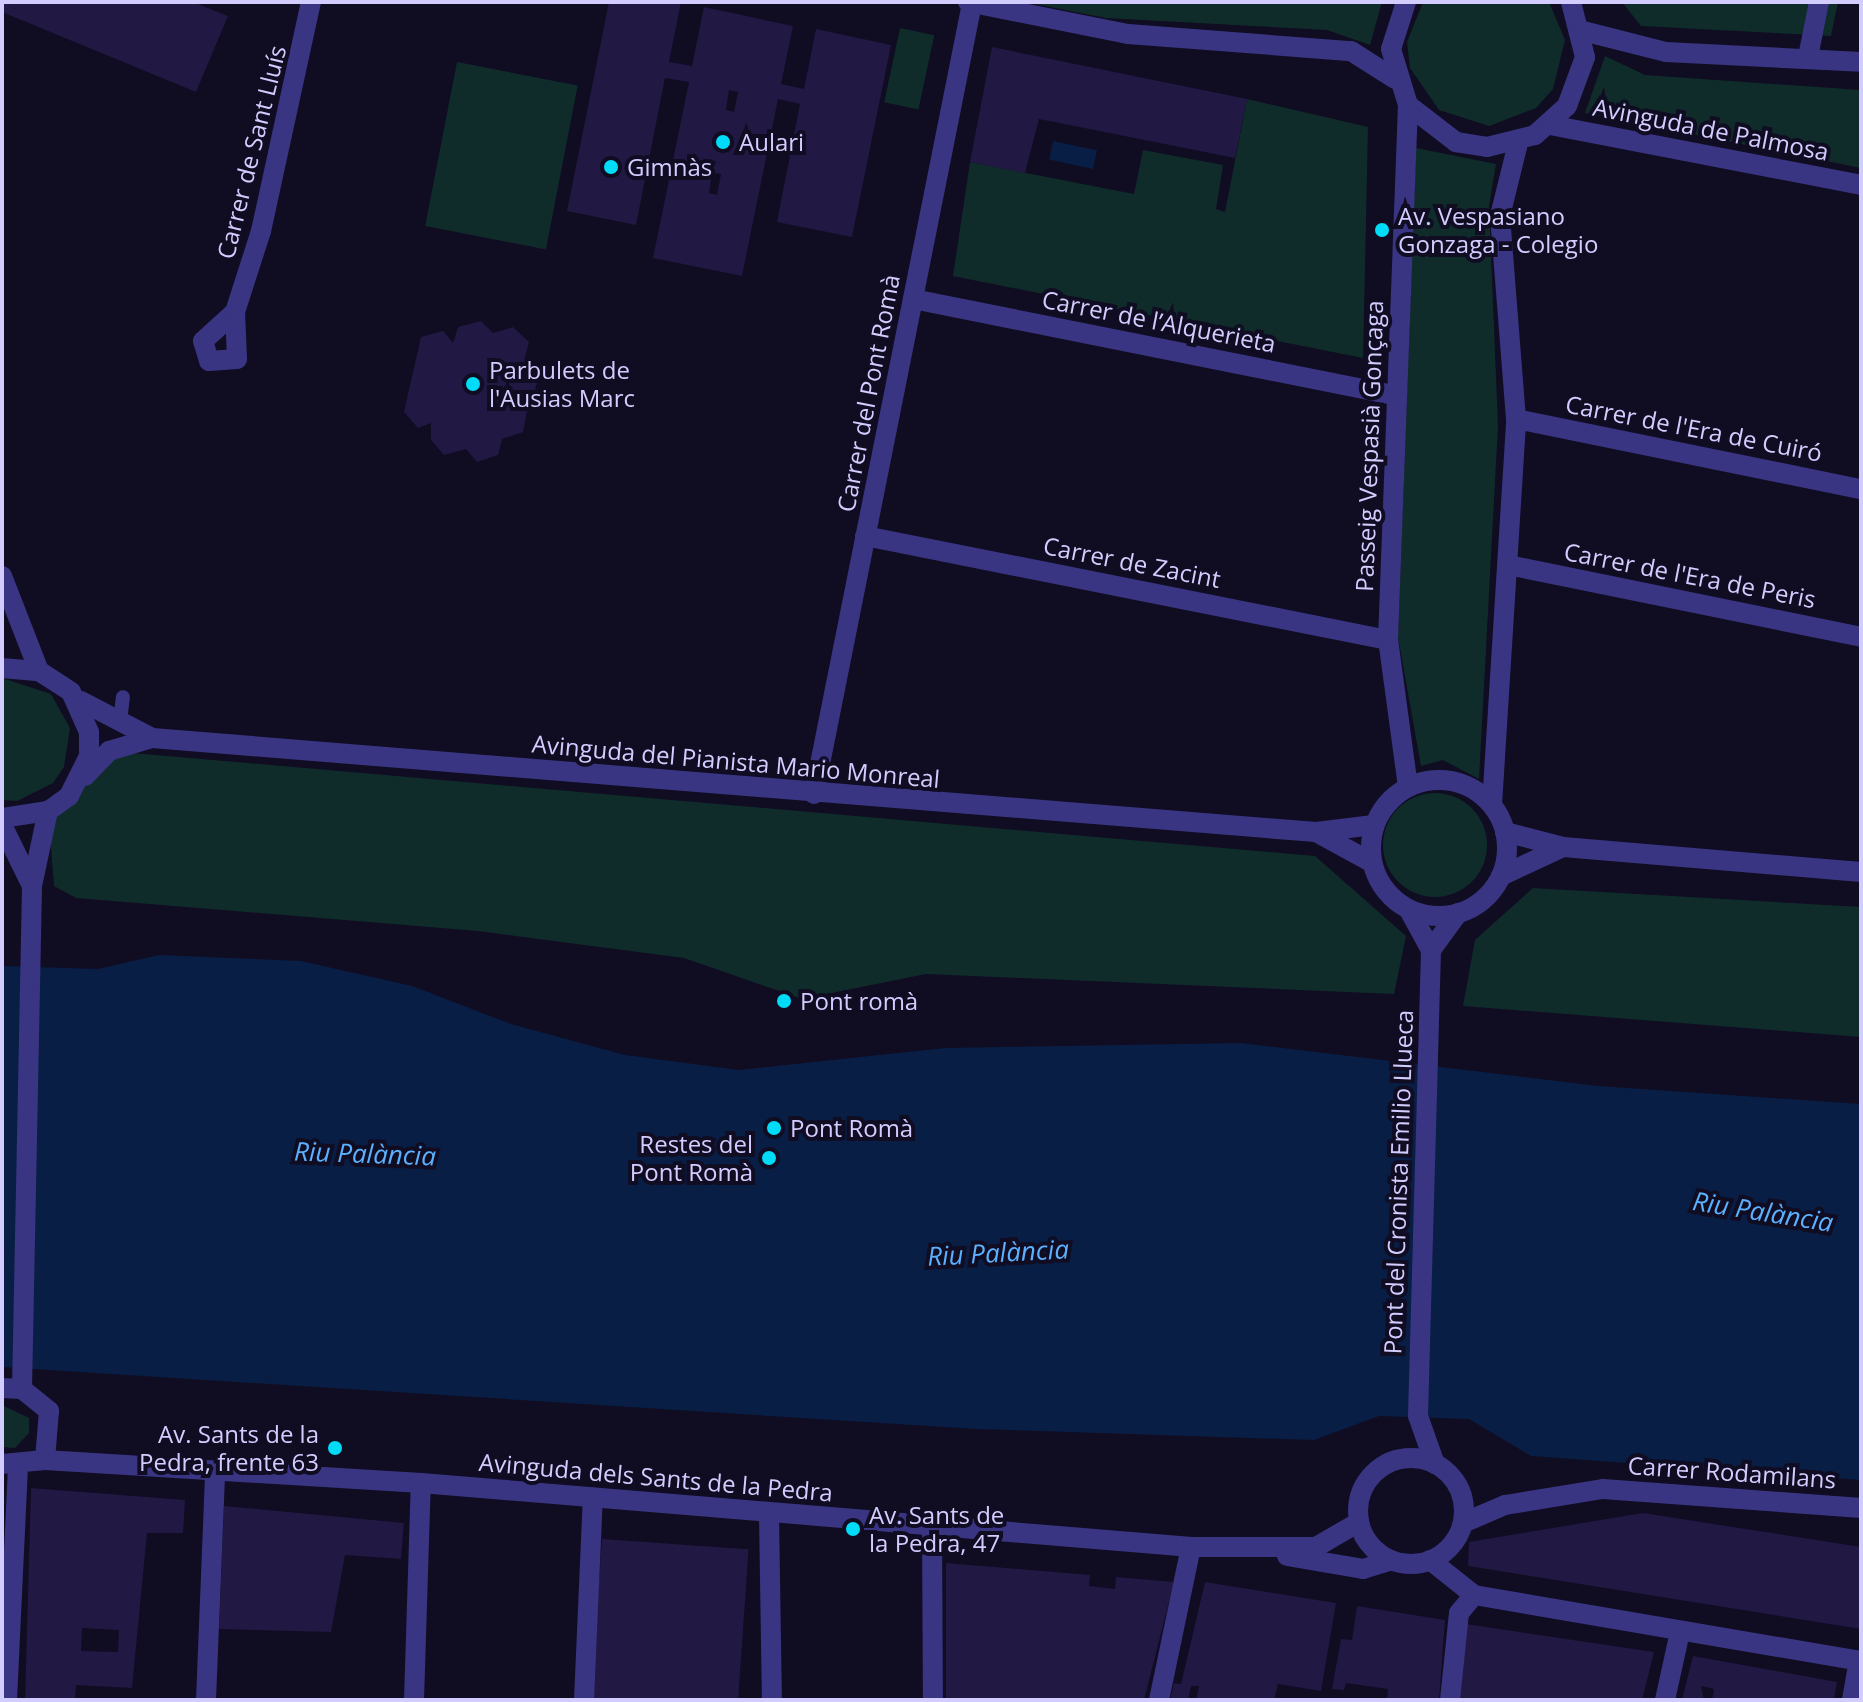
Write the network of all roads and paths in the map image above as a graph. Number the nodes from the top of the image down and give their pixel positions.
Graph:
1 (311, 2) edge
2 (970, 2) edge
3 (1406, 2) edge
4 (1571, 2) edge
5 (1819, 2) edge
6 (1583, 31) junction
7 (1808, 57) junction
8 (1861, 62) edge
9 (1395, 79) junction
10 (1408, 105) junction
11 (1550, 125) junction
12 (1518, 143) junction
13 (1861, 185) edge
14 (913, 299) junction
15 (235, 312) dead end
16 (1395, 395) junction
17 (1516, 419) junction
18 (1861, 489) edge
19 (865, 536) junction
20 (1508, 565) junction
21 (2, 576) edge
22 (1861, 637) edge
23 (1388, 640) junction
24 (2, 668) edge
25 (39, 671) junction
26 (123, 697) dead end
27 (81, 701) junction
28 (120, 721) junction
29 (152, 738) junction
30 (80, 781) junction
31 (1408, 787) junction
32 (814, 794) junction
33 (1492, 805) junction
34 (48, 811) junction
35 (2, 818) edge
36 (2, 825) edge
37 (1374, 825) junction
38 (1316, 832) junction
39 (1505, 832) junction
40 (1563, 847) junction
41 (1371, 862) junction
42 (1861, 872) edge
43 (1501, 876) junction
44 (32, 886) junction
45 (1409, 910) junction
46 (1458, 913) junction
47 (1431, 950) junction
48 (16, 1382) edge
49 (1418, 1416) junction
50 (45, 1460) junction
51 (1392, 1461) junction
52 (10, 1464) edge
53 (1435, 1464) junction
54 (215, 1473) junction
55 (421, 1483) junction
56 (593, 1497) junction
57 (1462, 1497) junction
58 (1505, 1505) junction
59 (1861, 1508) edge
60 (769, 1514) junction
61 (1359, 1522) junction
62 (1463, 1523) junction
63 (932, 1525) junction
64 (1191, 1547) junction
65 (1262, 1550) junction
66 (1392, 1560) junction
67 (1430, 1560) junction
68 (1474, 1595) junction
69 (1680, 1632) junction
70 (1860, 1661) edge
71 (7, 1700) edge
72 (206, 1700) edge
73 (414, 1700) edge
74 (584, 1700) edge
75 (772, 1700) edge
76 (933, 1700) edge
77 (1159, 1700) edge
78 (1450, 1700) edge
79 (1665, 1700) edge
80 (1852, 1700) edge

1 - 15 street, Carrer de Sant Lluís
2 - 9 street
2 - 14 street, Carrer del Pont Romà
3 - 9 street
4 - 6 street
5 - 7 street
6 - 7 street
6 - 11 street
7 - 8 street
9 - 10 street
10 - 12 street
10 - 16 street, Passeig Vespasià Gonçaga
11 - 12 street
11 - 13 street, Avinguda de Palmosa
12 - 17 street
14 - 16 street, Carrer de l’Alquerieta
14 - 19 street, Carrer del Pont Romà
16 - 23 street, Passeig Vespasià Gonçaga
17 - 18 street, Carrer de l'Era de Cuiró
17 - 20 street
19 - 23 street, Carrer de Zacint
19 - 32 street, Carrer del Pont Romà
20 - 22 street, Carrer de l'Era de Peris
20 - 33 street
21 - 25 street
23 - 31 street, Passeig Vespasià Gonçaga
24 - 25 street
25 - 27 street, Avinguda del Pianista Mario Monreal
26 - 28 lane
27 - 28 street, Avinguda del Pianista Mario Monreal
27 - 30 street
28 - 29 street, Avinguda del Pianista Mario Monreal
29 - 30 street, Avinguda del Pianista Mario Monreal
29 - 32 street, Avinguda del Pianista Mario Monreal
30 - 34 street, Avinguda del Pianista Mario Monreal
31 - 33 street
31 - 37 street
32 - 38 street, Avinguda del Pianista Mario Monreal
33 - 39 street
34 - 35 street
34 - 44 street
36 - 44 street
37 - 38 street, Avinguda del Pianista Mario Monreal
37 - 41 street
38 - 41 street, Avinguda del Pianista Mario Monreal
39 - 40 street
39 - 43 street
40 - 42 street
40 - 43 street
41 - 45 street
43 - 46 street
44 - 48 street
45 - 46 street
45 - 47 street
46 - 47 street
47 - 49 street, Pont del Cronista Emilio Llueca
48 - 50 street
49 - 51 street, Pont del Cronista Emilio Llueca
49 - 53 street, Pont del Cronista Emilio Llueca
50 - 52 street, Avinguda dels Sants de la Pedra
50 - 54 street, Avinguda dels Sants de la Pedra
51 - 53 street
51 - 61 street
52 - 71 street
53 - 57 street
54 - 55 street, Avinguda dels Sants de la Pedra
54 - 72 street
55 - 56 street, Avinguda dels Sants de la Pedra
55 - 73 street
56 - 60 street, Avinguda dels Sants de la Pedra
56 - 74 street
57 - 58 street, Carrer Rodamilans
57 - 62 street
58 - 59 street, Carrer Rodamilans
58 - 62 street, Carrer Rodamilans
60 - 63 street, Avinguda dels Sants de la Pedra
60 - 75 street
61 - 65 street
61 - 66 street
62 - 67 street
63 - 64 street, Avinguda dels Sants de la Pedra
63 - 76 street
64 - 65 street, Avinguda dels Sants de la Pedra
64 - 77 street
65 - 66 street
66 - 67 street
67 - 68 street
68 - 69 street
68 - 78 street
69 - 70 street
69 - 79 street
70 - 80 street

